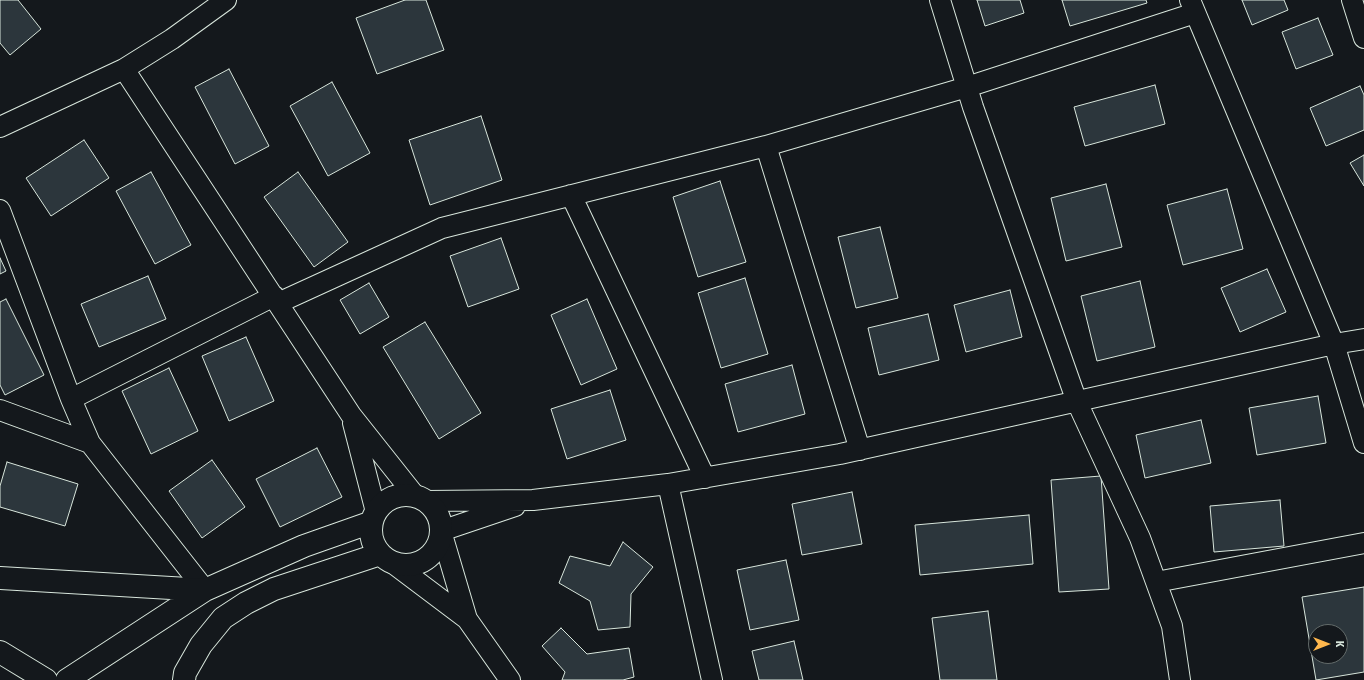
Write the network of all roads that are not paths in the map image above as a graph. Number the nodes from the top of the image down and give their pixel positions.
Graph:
1 (226, 0) edge
2 (940, 0) edge
3 (1352, 0) edge
4 (1192, 6) edge
5 (1364, 38) edge
6 (124, 69) junction
7 (967, 87) junction
8 (0, 127) edge
9 (766, 146) junction
10 (571, 195) junction
11 (0, 210) edge
12 (276, 300) junction
13 (1364, 339) edge
14 (1334, 344) junction
15 (71, 399) junction
16 (1077, 402) junction
17 (0, 410) edge
18 (352, 415) junction
19 (90, 443) junction
20 (1364, 443) edge
21 (860, 450) junction
22 (705, 478) junction
23 (668, 484) junction
24 (421, 499) junction
25 (533, 500) junction
26 (374, 517) junction
27 (441, 531) junction
28 (1364, 544) edge
29 (385, 557) junction
30 (0, 578) edge
31 (1156, 582) junction
32 (205, 590) junction
33 (467, 619) junction
34 (0, 652) edge
35 (46, 680) edge
36 (67, 680) edge
37 (184, 680) edge
38 (510, 680) edge
39 (712, 680) edge
40 (1180, 680) edge

1 - 6 street
2 - 7 street
3 - 5 street
4 - 7 street
4 - 14 street
6 - 8 street
6 - 12 street
7 - 9 street
7 - 16 street
9 - 10 street
9 - 21 street
10 - 12 street
10 - 22 street
11 - 15 street
12 - 15 street
12 - 18 street
13 - 14 street
14 - 16 street
14 - 20 street
15 - 19 street
16 - 21 street
16 - 31 street
17 - 19 street
18 - 24 street
18 - 26 street
19 - 32 street
21 - 22 street
22 - 23 street
23 - 25 street
23 - 39 street
24 - 25 street
24 - 26 street
24 - 27 street
25 - 27 street
26 - 29 street
26 - 32 street
27 - 29 street
27 - 33 street
28 - 31 street
29 - 33 street
29 - 37 street
30 - 32 street
31 - 40 street
32 - 36 street
33 - 38 street
34 - 35 street

